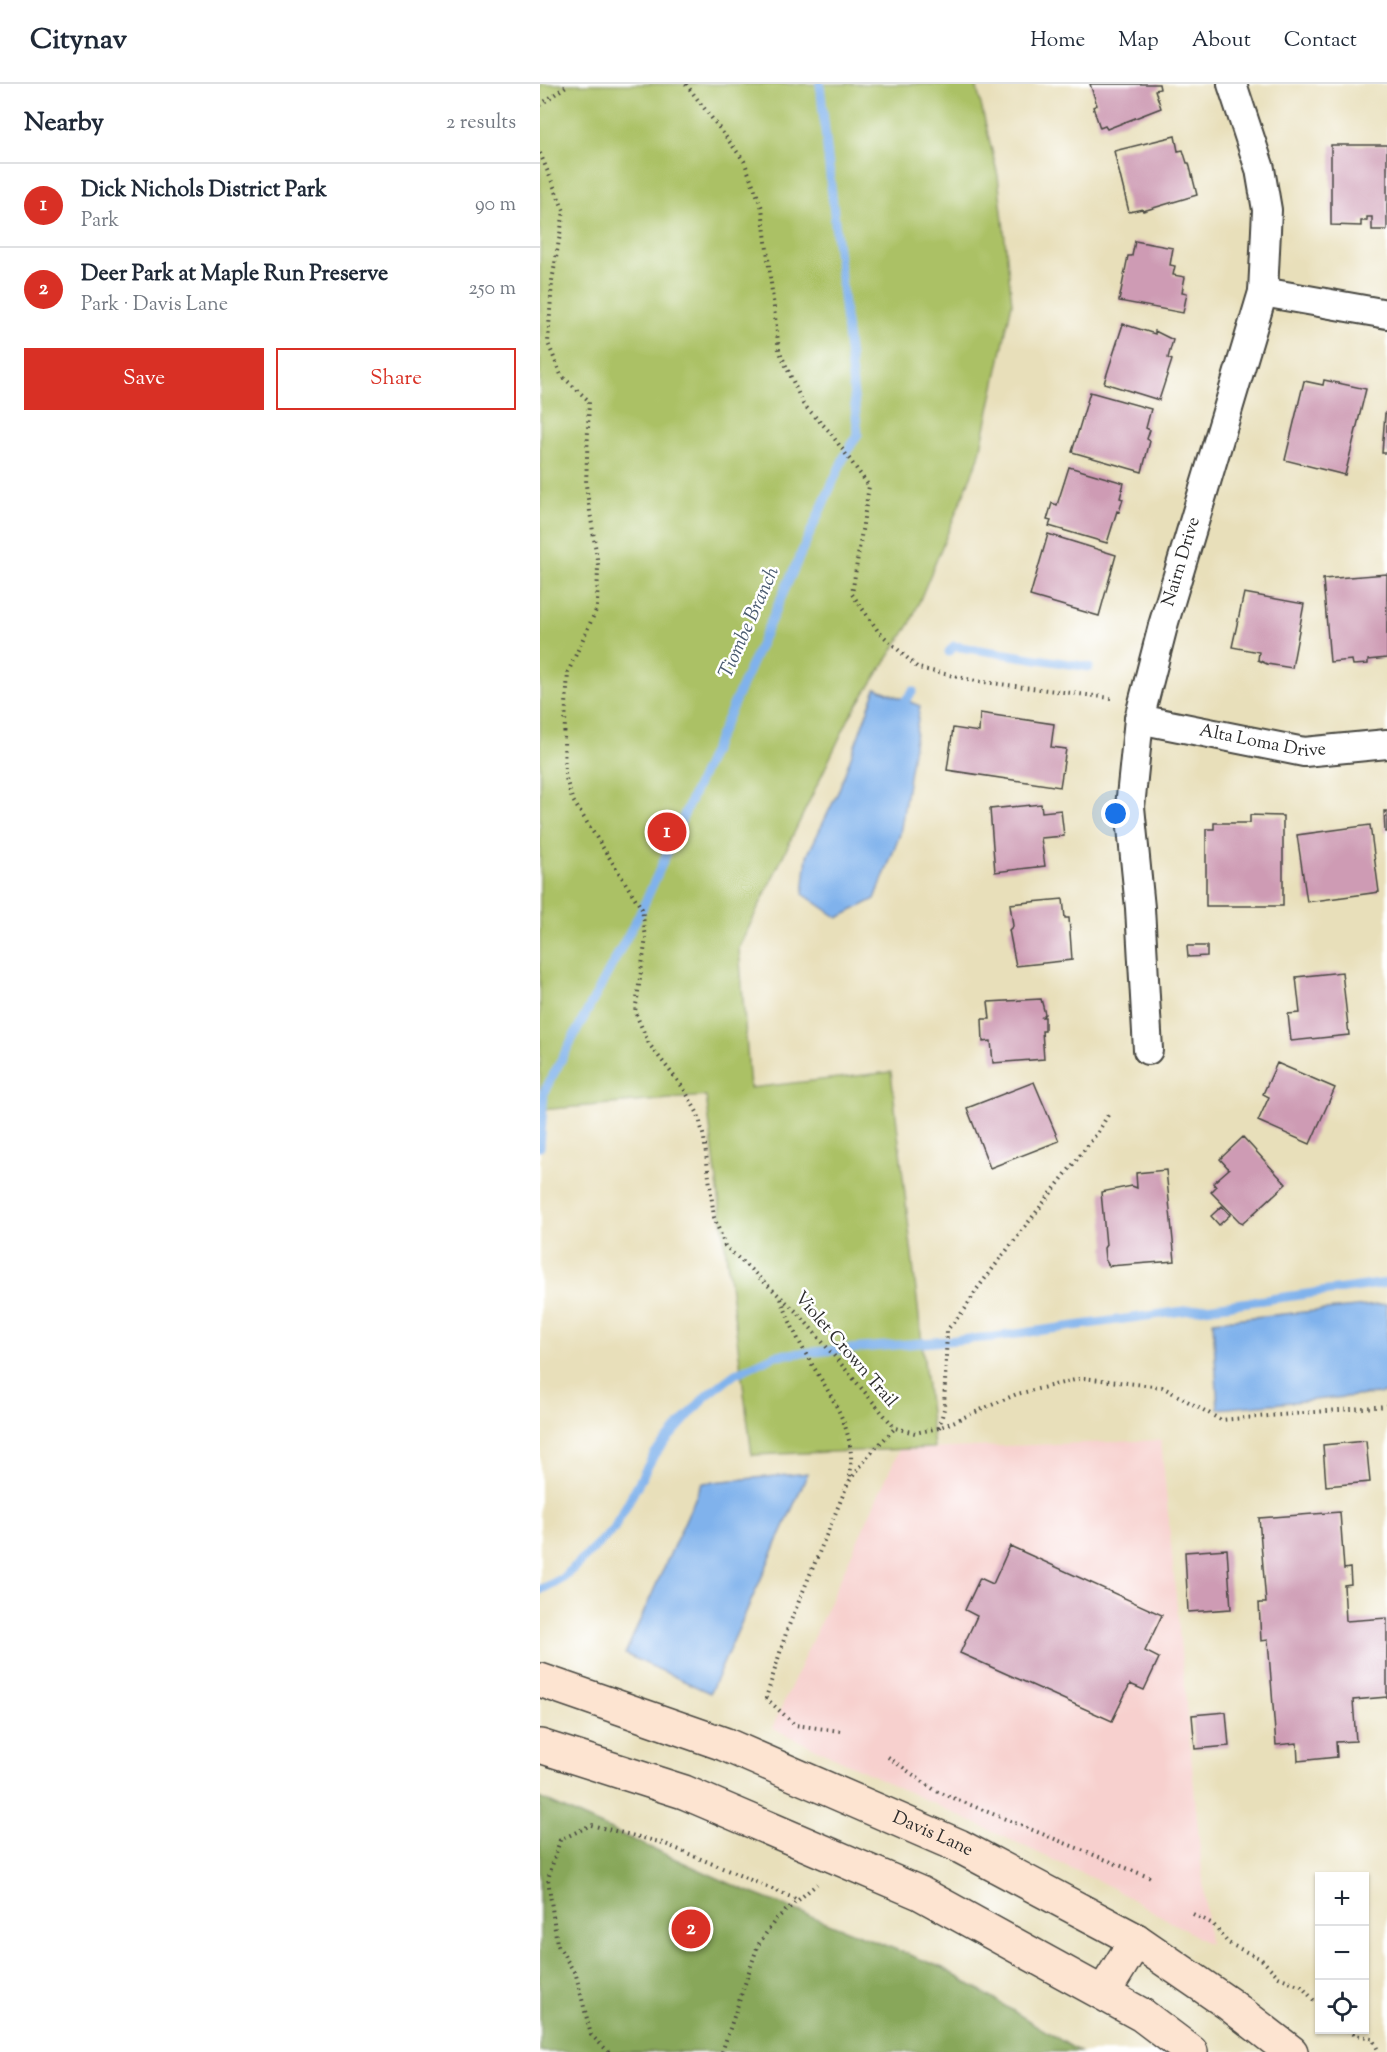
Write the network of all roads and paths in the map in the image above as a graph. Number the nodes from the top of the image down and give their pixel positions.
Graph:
1 (569, 84) edge
2 (686, 84) edge
3 (1232, 84) edge
4 (540, 105) edge
5 (540, 153) edge
6 (1263, 292) junction
7 (1387, 314) edge
8 (1111, 698) dead end
9 (1139, 719) junction
10 (1387, 744) edge
11 (1148, 1050) dead end
12 (1107, 1115) dead end
13 (781, 1298) junction
14 (1387, 1406) edge
15 (895, 1428) junction
16 (939, 1428) junction
17 (848, 1483) junction
18 (540, 1680) edge
19 (840, 1731) dead end
20 (540, 1746) edge
21 (888, 1757) dead end
22 (1151, 1878) dead end
23 (818, 1884) dead end
24 (798, 1900) junction
25 (1193, 1914) dead end
26 (1136, 1941) junction
27 (1104, 1992) junction
28 (1315, 2001) edge
29 (1354, 2034) edge
30 (609, 2052) edge
31 (722, 2052) edge
32 (1191, 2052) edge
33 (1291, 2052) edge
34 (1379, 2052) edge

1 - 4 path
2 - 8 path
3 - 6 street, Nairn Drive
5 - 13 path, Violet Crown Trail
6 - 7 street
6 - 9 street, Nairn Drive
9 - 10 street, Alta Loma Drive
9 - 11 street, Nairn Drive
12 - 16 path
13 - 15 path, Violet Crown Trail
13 - 17 path
14 - 16 path, Violet Crown Trail
15 - 16 path, Violet Crown Trail
15 - 17 path
17 - 19 path
18 - 26 main road, Davis Lane
20 - 27 main road
21 - 22 path
23 - 24 path
24 - 30 path
24 - 31 path
25 - 28 path
26 - 27 main road
26 - 33 main road, Davis Lane
27 - 32 main road
29 - 34 path

